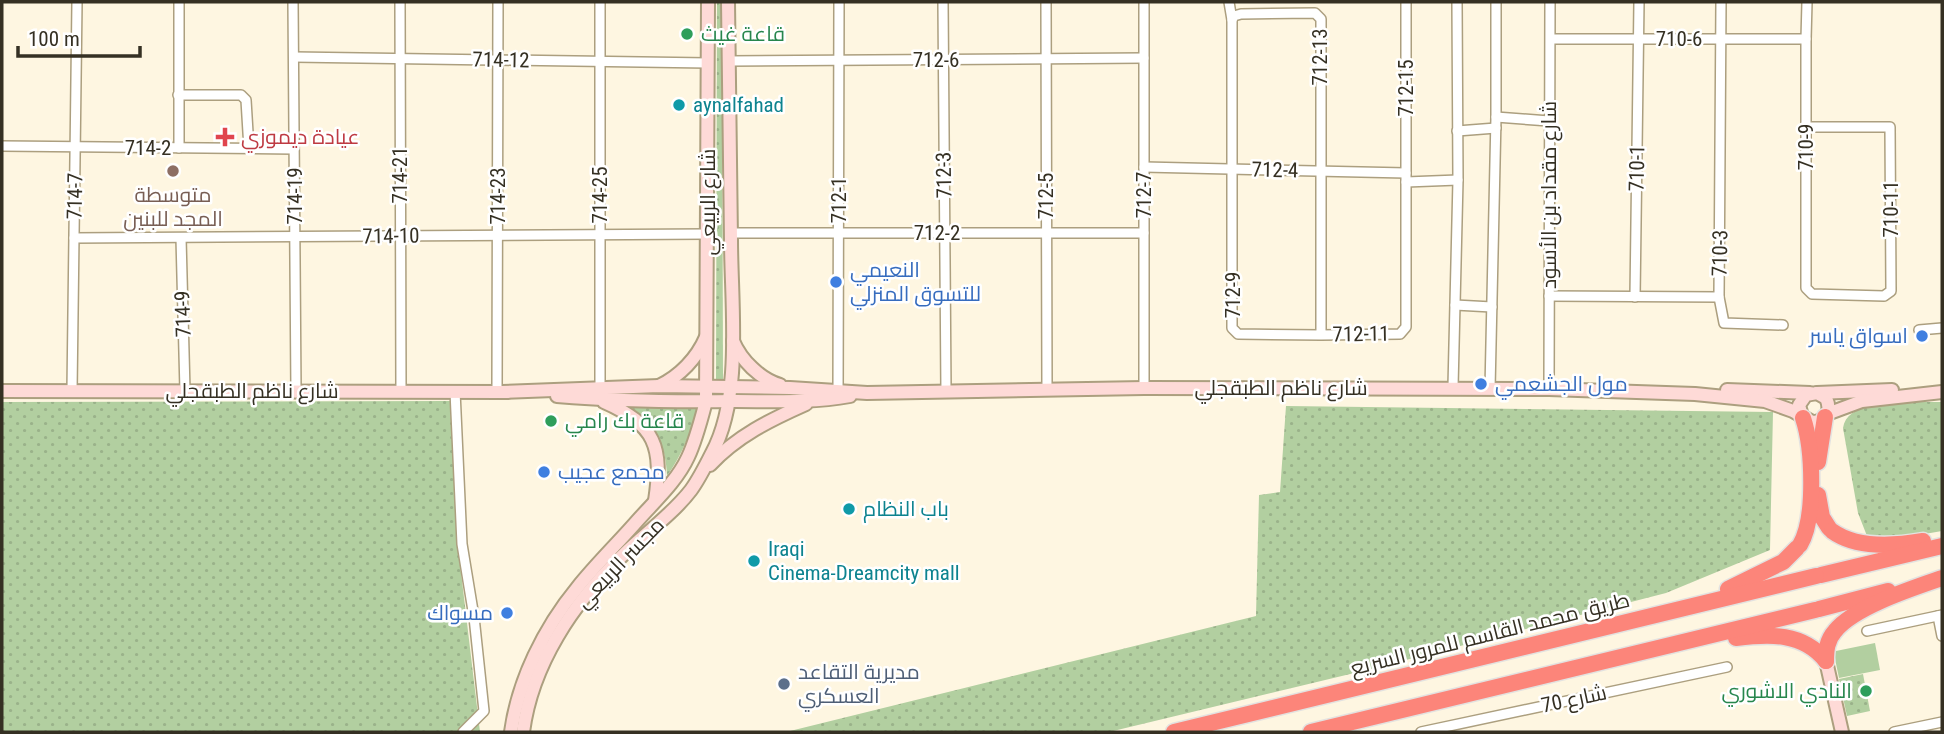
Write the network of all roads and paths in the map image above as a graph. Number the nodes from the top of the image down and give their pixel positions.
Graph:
1 (78, 2) edge
2 (179, 2) edge
3 (293, 2) edge
4 (400, 2) edge
5 (498, 2) edge
6 (600, 2) edge
7 (708, 2) edge
8 (728, 2) edge
9 (839, 2) edge
10 (943, 2) edge
11 (1046, 2) edge
12 (1144, 2) edge
13 (1229, 2) edge
14 (1406, 2) edge
15 (1457, 2) edge
16 (1496, 2) edge
17 (1550, 2) edge
18 (1639, 2) edge
19 (1721, 2) edge
20 (1807, 2) edge
21 (1232, 20) junction
22 (1807, 38) junction
23 (1551, 39) junction
24 (1639, 39) junction
25 (1721, 39) junction
26 (293, 57) junction
27 (400, 58) junction
28 (1144, 58) junction
29 (1046, 59) junction
30 (498, 60) junction
31 (839, 60) junction
32 (943, 60) junction
33 (729, 61) junction
34 (600, 62) junction
35 (708, 63) junction
36 (178, 96) junction
37 (1496, 117) junction
38 (1549, 121) junction
39 (1806, 127) junction
40 (1496, 128) junction
41 (1457, 131) junction
42 (2, 146) edge
43 (75, 148) junction
44 (178, 148) junction
45 (249, 149) junction
46 (294, 149) junction
47 (1144, 167) junction
48 (1233, 169) junction
49 (1322, 172) junction
50 (1406, 178) junction
51 (1458, 180) junction
52 (730, 233) junction
53 (839, 233) junction
54 (945, 233) junction
55 (1046, 233) junction
56 (1144, 233) junction
57 (708, 234) junction
58 (498, 235) junction
59 (600, 235) junction
60 (401, 236) junction
61 (295, 237) junction
62 (74, 238) junction
63 (181, 238) junction
64 (1808, 292) joint
65 (1549, 296) junction
66 (1635, 297) junction
67 (1719, 297) junction
68 (1455, 306) junction
69 (1492, 307) junction
70 (1783, 325) dead end
71 (1942, 328) edge
72 (1919, 330) dead end
73 (708, 334) junction
74 (1321, 335) junction
75 (732, 338) junction
76 (659, 386) junction
77 (708, 387) junction
78 (731, 387) junction
79 (1453, 387) junction
80 (790, 388) junction
81 (1144, 388) junction
82 (1490, 388) junction
83 (1549, 389) junction
84 (1047, 390) junction
85 (2, 391) edge
86 (72, 391) junction
87 (186, 391) junction
88 (296, 391) junction
89 (401, 391) junction
90 (454, 391) junction
91 (500, 391) junction
92 (946, 391) junction
93 (1942, 392) edge
94 (1814, 393) junction
95 (1927, 393) junction
96 (599, 394) junction
97 (838, 394) junction
98 (1695, 394) junction
99 (706, 401) junction
100 (730, 401) junction
101 (811, 401) junction
102 (1826, 416) junction
103 (1802, 417) junction
104 (690, 490) junction
105 (655, 501) junction
106 (1942, 538) edge
107 (1942, 546) edge
108 (1942, 578) edge
109 (1660, 614) junction
110 (1940, 616) edge
111 (1867, 631) dead end
112 (1942, 636) edge
113 (1666, 646) junction
114 (1826, 662) junction
115 (1727, 667) dead end
116 (519, 713) junction
117 (1942, 722) edge
118 (1919, 730) edge
119 (463, 732) edge
120 (511, 732) edge
121 (523, 732) edge
122 (1174, 732) edge
123 (1311, 732) edge
124 (1421, 732) edge
125 (1842, 732) edge
126 (1894, 732) edge

1 - 43 street, 714-7
2 - 36 street
3 - 26 street, 714-19
4 - 27 street, 714-21
5 - 30 street, 714-23
6 - 34 street, 714-25
7 - 35 main road, شارع الربيعي
8 - 33 main road, شارع الربيعي
9 - 31 street, 712-1
10 - 32 street, 712-3
11 - 29 street, 712-5
12 - 28 street, 712-7
13 - 21 street
14 - 50 street, 712-15
15 - 41 street
16 - 37 street
17 - 23 street, شارع مقداد بن الأسود
18 - 24 street, 710-1
19 - 25 street, 710-3
20 - 22 street, 710-9
21 - 48 street
21 - 49 street, 712-13
22 - 25 street, 710-6
22 - 39 street, 710-9
23 - 24 street, 710-6
23 - 38 street, شارع مقداد بن الأسود
24 - 25 street, 710-6
24 - 66 street, 710-1
25 - 67 street, 710-3
26 - 27 street, 714-12
26 - 46 street, 714-19
27 - 30 street, 714-12
27 - 60 street, 714-21
28 - 29 street, 712-6
28 - 47 street, 712-7
29 - 32 street, 712-6
29 - 55 street, 712-5
30 - 34 street, 714-12
30 - 58 street, 714-23
31 - 32 street, 712-6
31 - 33 street, 712-6
31 - 53 street, 712-1
32 - 54 street, 712-3
33 - 52 main road, شارع الربيعي
34 - 35 street, 714-12
34 - 59 street, 714-25
35 - 57 main road, شارع الربيعي
36 - 44 street
36 - 45 street
37 - 38 street
37 - 40 street
38 - 65 street, شارع مقداد بن الأسود
39 - 64 street, 710-9
39 - 64 street, 710-11
40 - 41 street
40 - 69 street
41 - 51 street
42 - 43 street, 714-2
43 - 44 street, 714-2
43 - 62 street, 714-7
44 - 45 street, 714-2
45 - 46 street, 714-2
46 - 61 street, 714-19
47 - 48 street, 712-4
47 - 56 street, 712-7
48 - 49 street, 712-4
48 - 74 street, 712-9
49 - 50 street, 712-4
49 - 74 street, 712-11
50 - 51 street, 712-4
50 - 74 street, 712-11
51 - 68 street
52 - 53 street, 712-2
52 - 75 main road, شارع الربيعي
53 - 54 street, 712-2
53 - 97 street, 712-1
54 - 55 street, 712-2
54 - 92 street, 712-3
55 - 56 street, 712-2
55 - 84 street, 712-5
56 - 81 street, 712-7
57 - 59 street, 714-10
57 - 73 main road, شارع الربيعي
58 - 59 street, 714-10
58 - 60 street, 714-10
58 - 91 street, 714-23
59 - 96 street, 714-25
60 - 61 street, 714-10
60 - 89 street, 714-21
61 - 63 street, 714-10
61 - 88 street, 714-19
62 - 63 street, 714-10
62 - 86 street, 714-7
63 - 87 street, 714-9
65 - 66 street, 710-3
65 - 83 street, شارع مقداد بن الأسود
66 - 67 street, 710-3
67 - 70 street
68 - 69 street
68 - 79 street
69 - 82 street
71 - 72 street
73 - 76 main road
73 - 77 main road, شارع الربيعي
75 - 78 main road, شارع الربيعي
75 - 80 main road
76 - 77 main road, شارع ناظم الطبقجلي
76 - 96 main road, شارع ناظم الطبقجلي
77 - 78 main road, شارع ناظم الطبقجلي
77 - 99 main road, شارع الربيعي
78 - 80 main road, شارع ناظم الطبقجلي
78 - 100 main road, شارع الربيعي
79 - 81 main road, شارع ناظم الطبقجلي
79 - 82 main road, شارع ناظم الطبقجلي
80 - 97 main road, شارع ناظم الطبقجلي
81 - 84 main road, شارع ناظم الطبقجلي
82 - 83 main road, شارع ناظم الطبقجلي
83 - 98 main road, شارع ناظم الطبقجلي
84 - 92 main road, شارع ناظم الطبقجلي
85 - 86 main road, شارع ناظم الطبقجلي
86 - 87 main road, شارع ناظم الطبقجلي
87 - 88 main road, شارع ناظم الطبقجلي
88 - 89 main road, شارع ناظم الطبقجلي
89 - 90 main road, شارع ناظم الطبقجلي
90 - 91 main road, شارع ناظم الطبقجلي
90 - 119 street
91 - 96 main road, شارع ناظم الطبقجلي
92 - 97 main road, شارع ناظم الطبقجلي
93 - 95 main road
94 - 95 main road, شارع ناظم الطبقجلي
94 - 98 main road, شارع ناظم الطبقجلي
94 - 102 main road
94 - 103 main road
95 - 102 main road
96 - 99 main road, شارع ناظم الطبقجلي
96 - 105 main road
97 - 101 main road, شارع ناظم الطبقجلي
98 - 103 main road, شارع ناظم الطبقجلي
99 - 100 main road, شارع ناظم الطبقجلي
99 - 105 main road, مجسر الربيعي
100 - 101 main road, شارع ناظم الطبقجلي
100 - 104 main road, مجسر الربيعي
101 - 104 main road
102 - 103 main road
102 - 106 highway
103 - 109 highway
104 - 116 main road, مجسر الربيعي
105 - 116 main road, مجسر الربيعي
107 - 109 highway, طريق محمد القاسم للمرور السريع
108 - 113 highway
108 - 114 highway
109 - 122 highway, طريق محمد القاسم للمرور السريع
110 - 111 street
110 - 112 street
113 - 114 highway
113 - 123 highway
114 - 125 main road
115 - 124 street, شارع 70
116 - 120 main road, مجسر الربيعي
116 - 121 main road, مجسر الربيعي
117 - 118 street
118 - 126 street

